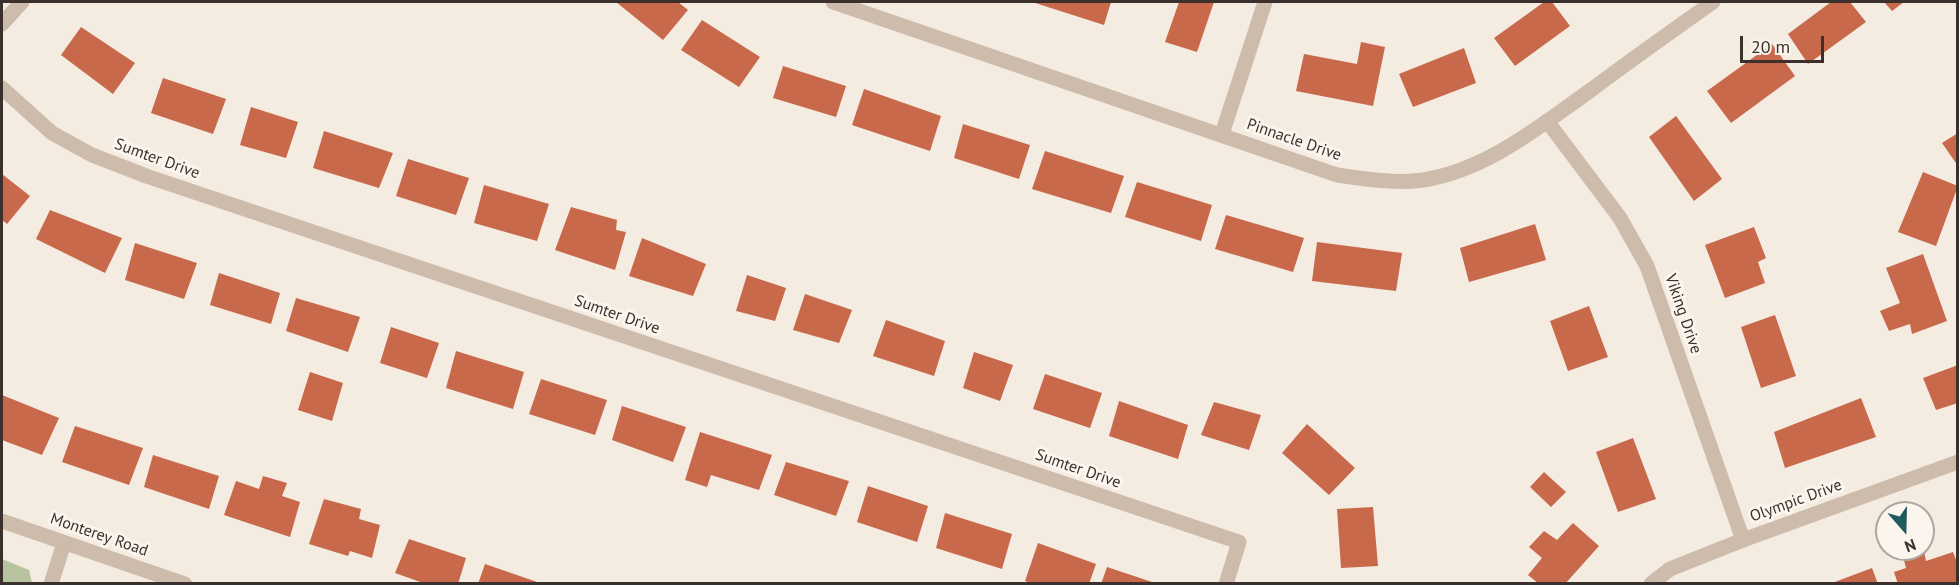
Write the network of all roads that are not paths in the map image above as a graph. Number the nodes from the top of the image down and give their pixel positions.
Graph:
1 (22, 2) edge
2 (833, 2) edge
3 (1266, 2) edge
4 (1713, 2) edge
5 (2, 24) edge
6 (2, 88) edge
7 (1547, 121) junction
8 (1222, 134) junction
9 (1958, 462) edge
10 (2, 520) edge
11 (1743, 540) junction
12 (64, 543) junction
13 (51, 584) edge
14 (185, 584) edge
15 (1226, 584) edge
16 (1651, 584) edge

1 - 5 street
2 - 8 street, Pinnacle Drive
3 - 8 street
4 - 7 street, Pinnacle Drive
6 - 15 street, Sumter Drive
7 - 8 street, Pinnacle Drive
7 - 11 street, Viking Drive
9 - 11 street, Olympic Drive
10 - 12 street, Monterey Road
11 - 16 street, Olympic Drive
12 - 13 street
12 - 14 street, Monterey Road

